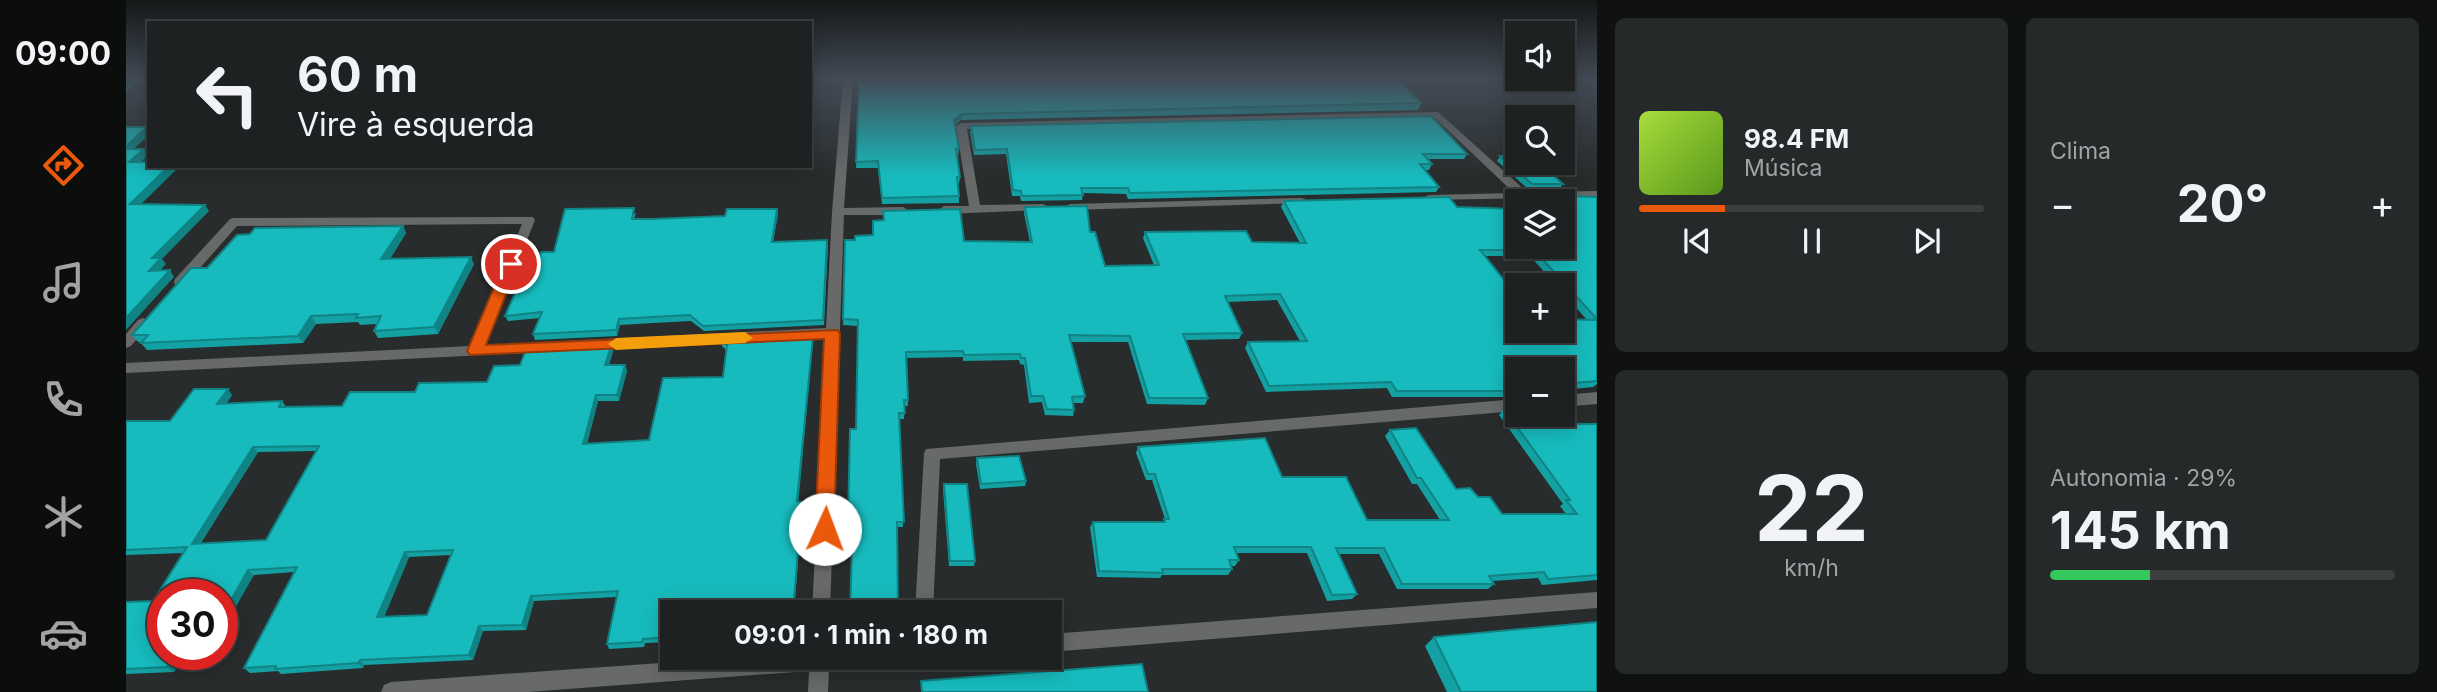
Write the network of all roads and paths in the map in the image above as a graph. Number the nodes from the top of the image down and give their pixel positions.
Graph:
1 (846, 111) edge
2 (1517, 189) edge
3 (1597, 194) edge
4 (1575, 195) edge
5 (1505, 196) edge
6 (1415, 198) edge
7 (1318, 201) edge
8 (975, 209) junction
9 (920, 210) edge
10 (934, 210) edge
11 (838, 212) junction
12 (171, 293) edge
13 (153, 313) edge
14 (832, 334) junction
15 (126, 343) edge
16 (475, 351) junction
17 (126, 368) edge
18 (1597, 398) edge
19 (1575, 400) edge
20 (1505, 406) edge
21 (821, 600) edge
22 (925, 600) edge
23 (1597, 600) edge
24 (1062, 642) edge
25 (685, 670) edge
26 (819, 670) edge
27 (391, 692) edge
28 (818, 692) edge

1 - 11 street
2 - 8 street
3 - 4 street
5 - 6 street
7 - 8 street
8 - 10 street
9 - 11 street
11 - 14 street
12 - 16 street
13 - 15 street
14 - 16 street
14 - 21 street
16 - 17 street
18 - 19 street
20 - 22 street
23 - 24 street
25 - 27 street
26 - 28 street

